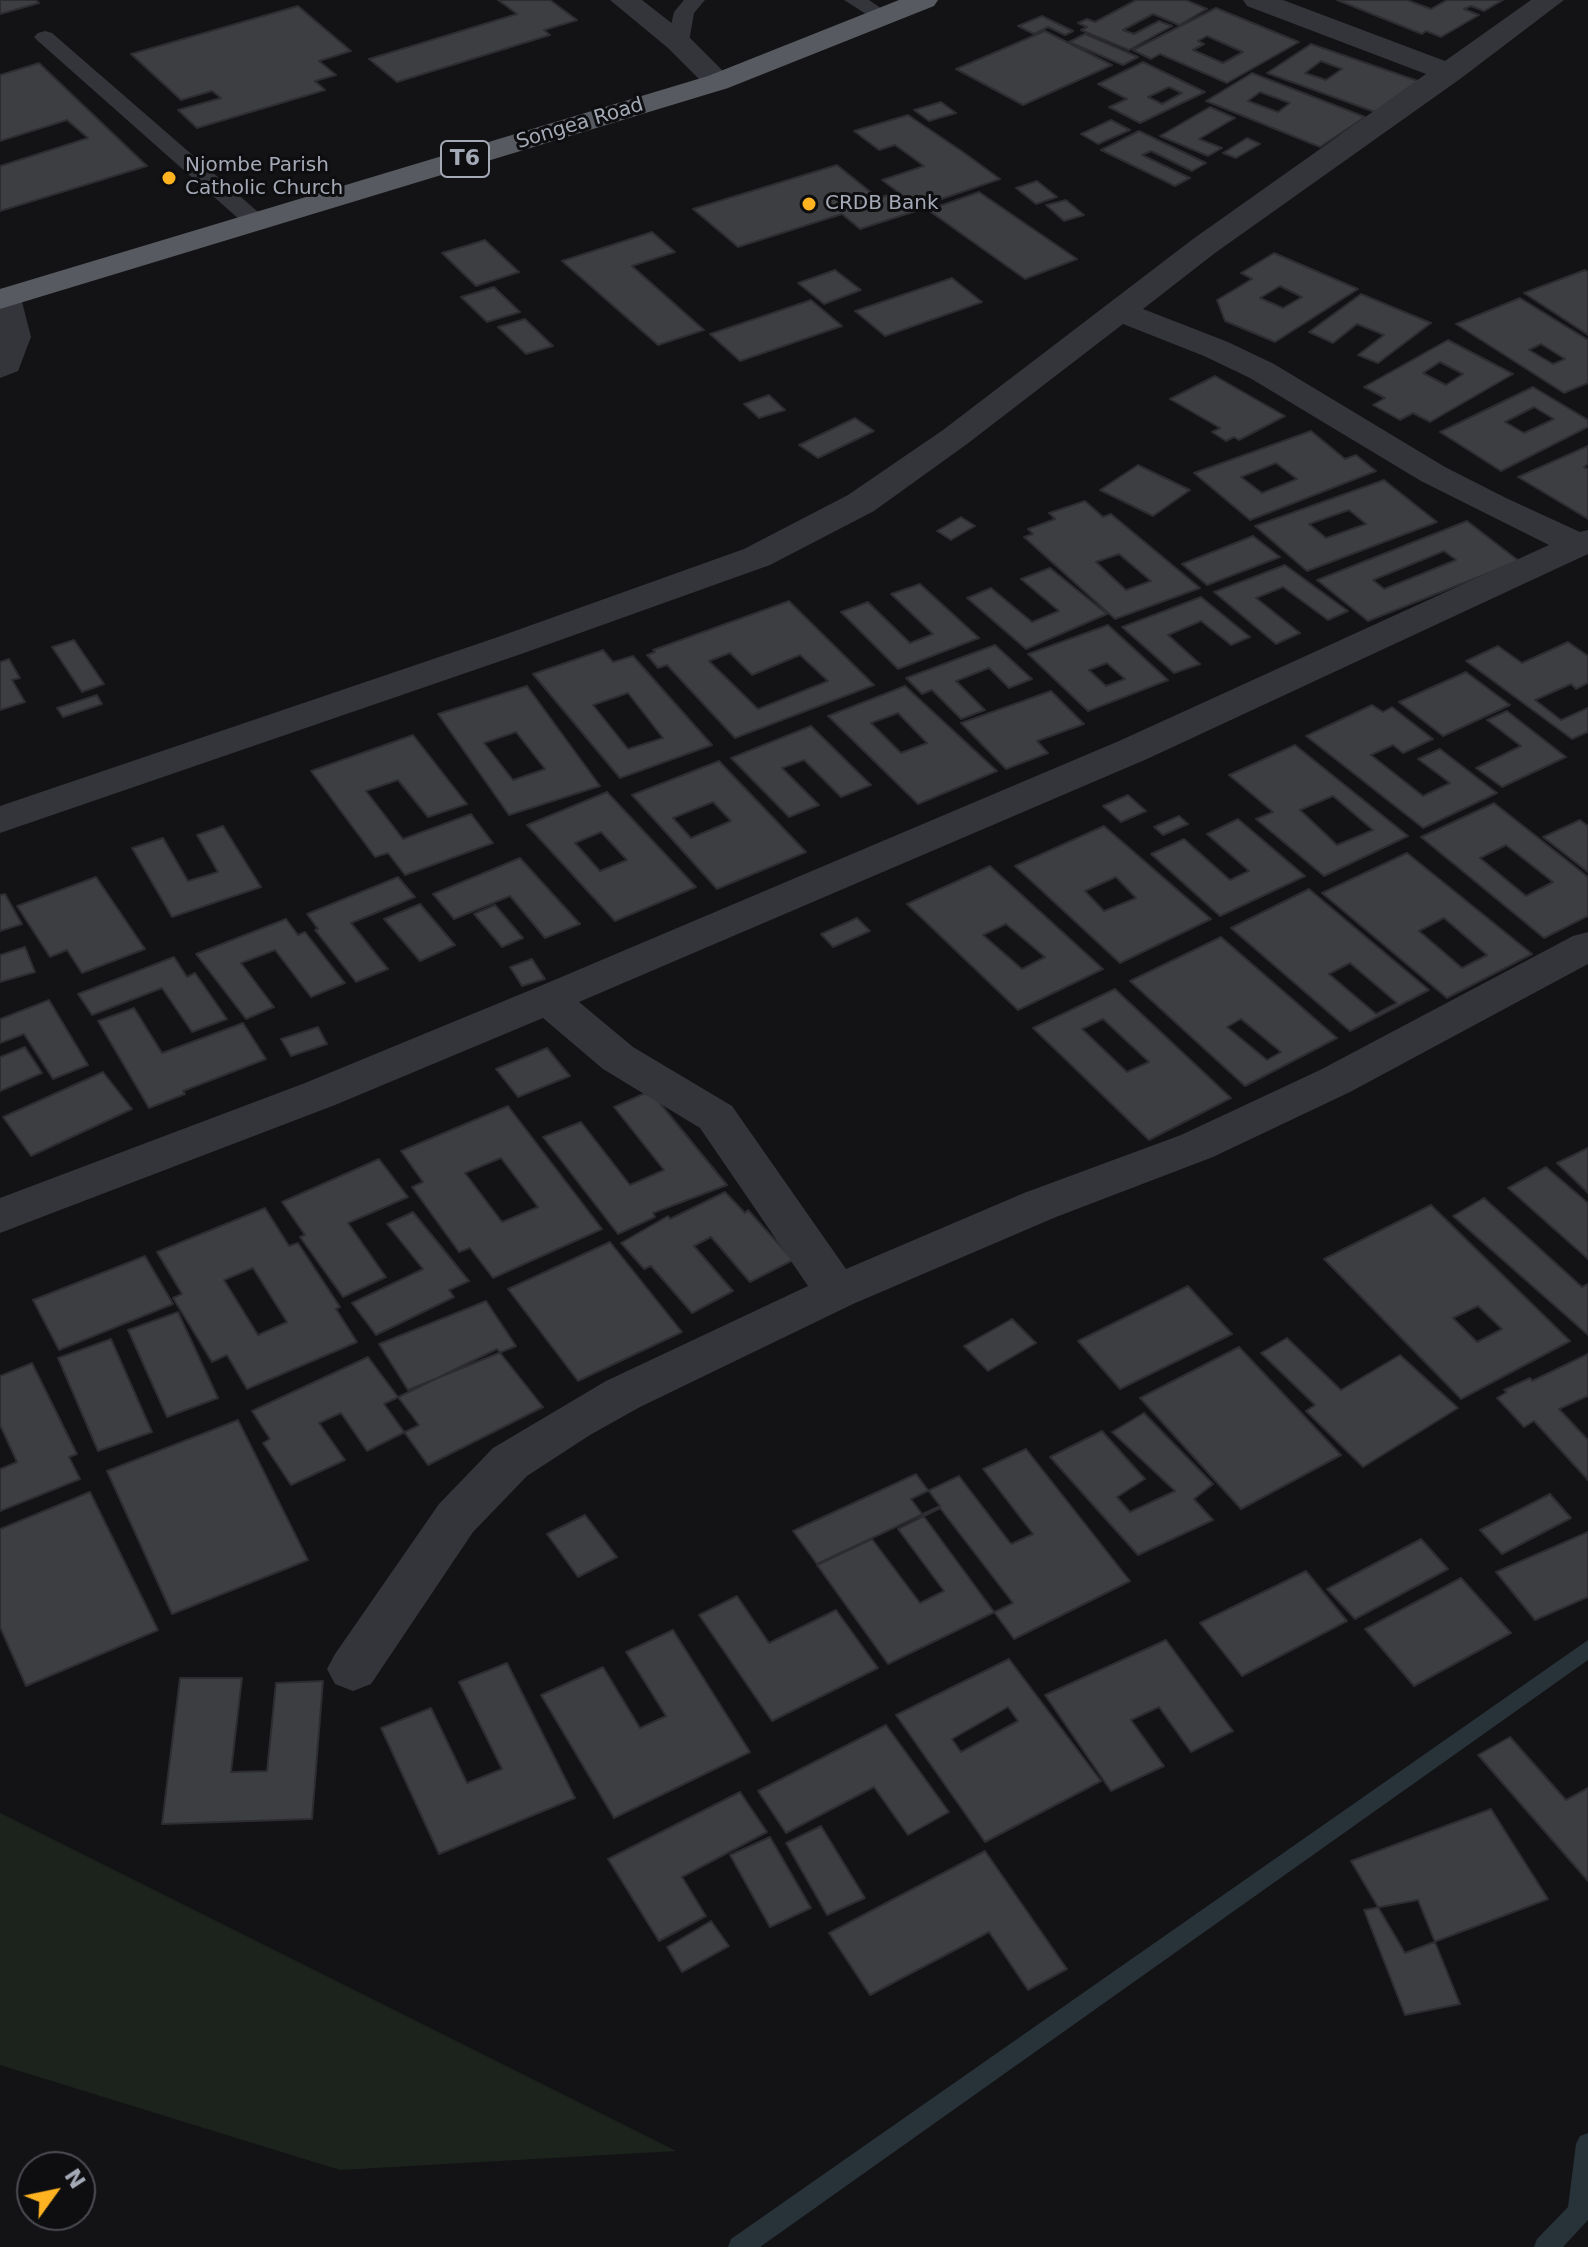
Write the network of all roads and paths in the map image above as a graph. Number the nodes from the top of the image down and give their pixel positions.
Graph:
1 (624, 0) edge
2 (695, 0) edge
3 (854, 0) edge
4 (924, 0) edge
5 (1257, 0) edge
6 (1550, 0) edge
7 (884, 17) junction
8 (45, 37) dead end
9 (678, 42) junction
10 (1450, 73) junction
11 (718, 82) junction
12 (257, 223) junction
13 (2, 298) edge
14 (1121, 312) junction
15 (0, 368) edge
16 (1583, 543) edge
17 (0, 820) edge
18 (1588, 946) edge
19 (548, 999) junction
20 (0, 1216) edge
21 (837, 1292) junction
22 (353, 1669) dead end

1 - 9 street
2 - 9 lane
3 - 7 lane
4 - 7 highway, Songea Road / T6
5 - 10 street
6 - 10 street
7 - 11 highway, Songea Road / T6
8 - 12 lane
9 - 11 street
10 - 14 street
11 - 12 highway, Songea Road / T6
12 - 13 highway, Songea Road / T6
13 - 15 street
14 - 16 street
14 - 17 street
16 - 19 street
18 - 21 street
19 - 20 street
19 - 21 street
21 - 22 street

